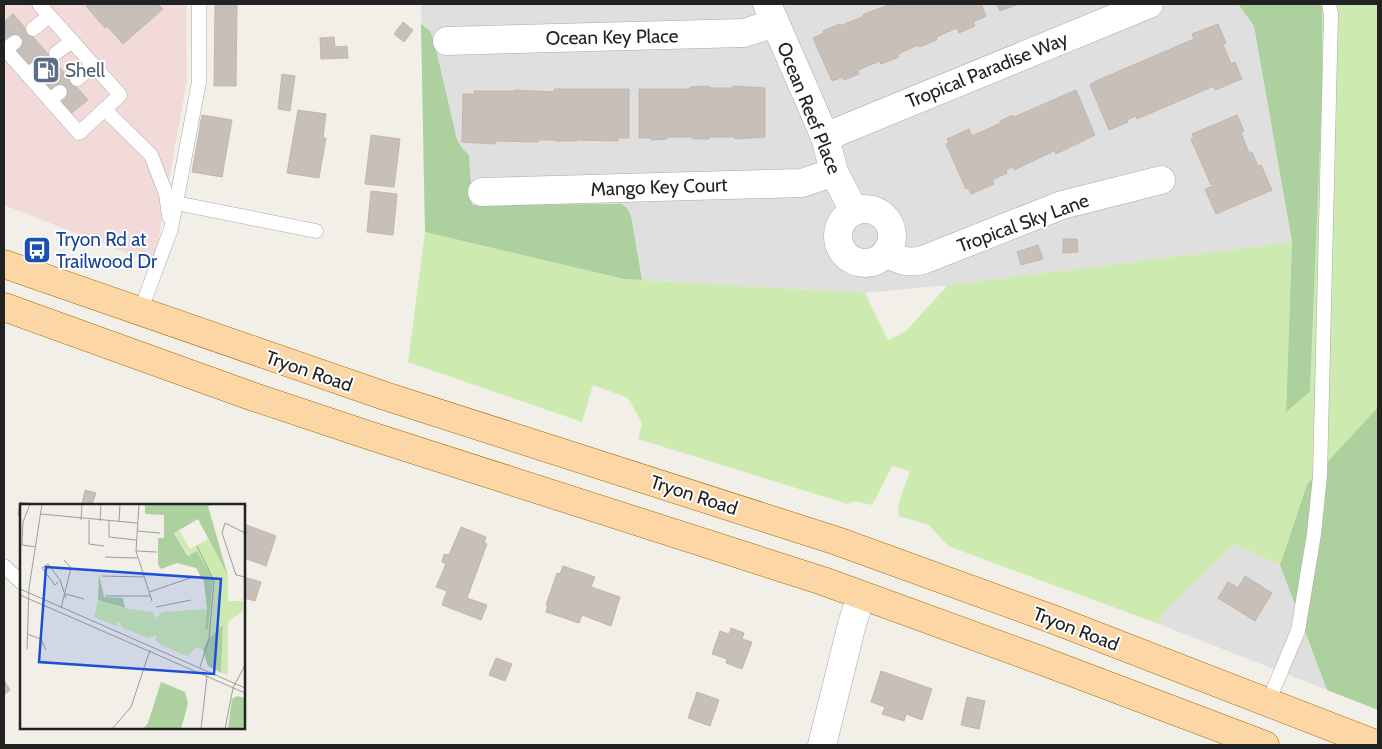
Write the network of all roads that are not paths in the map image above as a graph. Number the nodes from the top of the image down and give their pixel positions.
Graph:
1 (39, 4) edge
2 (199, 4) edge
3 (1149, 4) edge
4 (1329, 4) edge
5 (771, 13) edge
6 (49, 16) junction
7 (32, 29) dead end
8 (72, 41) junction
9 (447, 41) dead end
10 (8, 47) edge
11 (56, 54) dead end
12 (94, 65) junction
13 (77, 79) dead end
14 (105, 110) junction
15 (825, 137) junction
16 (834, 172) junction
17 (1162, 180) dead end
18 (482, 192) dead end
19 (176, 203) junction
20 (854, 212) junction
21 (170, 229) junction
22 (316, 231) dead end
23 (886, 253) junction
24 (4, 264) edge
25 (4, 307) edge
26 (140, 312) junction
27 (4, 566) edge
28 (20, 581) edge
29 (861, 596) junction
30 (1268, 702) junction
31 (822, 745) edge
32 (1265, 745) edge
33 (1378, 745) edge

1 - 6 lane
2 - 19 lane
3 - 15 street, Tropical Paradise Way
4 - 30 lane
5 - 9 street, Ocean Key Place
5 - 15 street, Ocean Reef Place
6 - 7 lane
6 - 8 lane
8 - 11 lane
8 - 12 lane
10 - 14 lane
12 - 13 lane
12 - 14 lane
14 - 21 lane
15 - 16 street, Ocean Reef Place
16 - 18 street, Mango Key Court
16 - 20 street, Ocean Reef Place
17 - 23 street, Tropical Sky Lane
19 - 21 lane
19 - 22 lane
20 - 23 street
20 - 23 street
21 - 26 lane
24 - 26 main road, Tryon Road
25 - 29 main road
26 - 30 main road, Tryon Road
27 - 28 lane
29 - 31 street
29 - 32 main road
30 - 33 main road, Tryon Road

